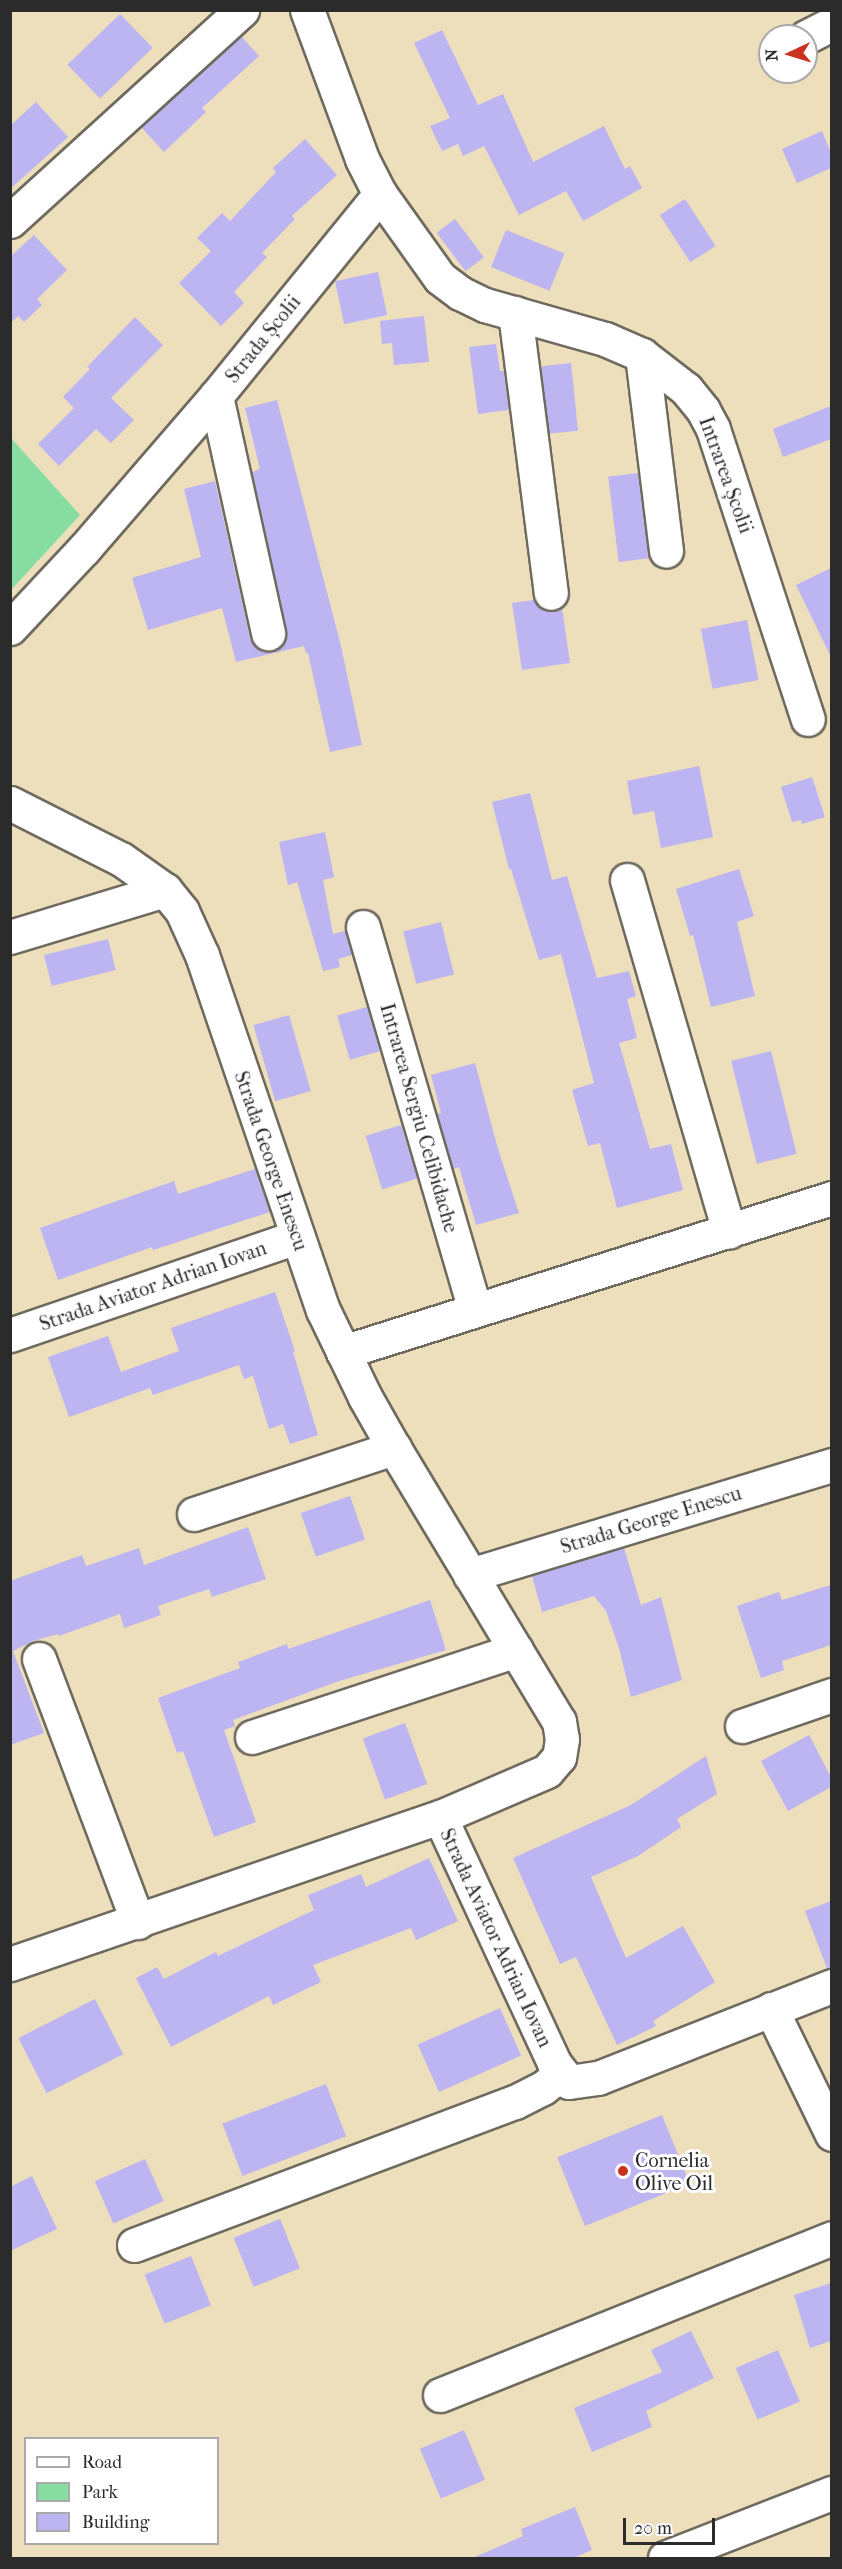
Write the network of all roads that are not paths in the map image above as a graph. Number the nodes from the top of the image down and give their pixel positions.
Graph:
1 (242, 10) edge
2 (307, 10) edge
3 (380, 194) junction
4 (10, 221) edge
5 (515, 313) junction
6 (642, 355) junction
7 (216, 396) junction
8 (666, 552) dead end
9 (550, 593) dead end
10 (10, 628) edge
11 (268, 633) dead end
12 (808, 718) dead end
13 (13, 807) edge
14 (627, 879) dead end
15 (165, 890) junction
16 (363, 927) dead end
17 (10, 937) edge
18 (831, 1198) edge
19 (729, 1232) junction
20 (296, 1237) junction
21 (475, 1310) junction
22 (10, 1335) edge
23 (343, 1352) junction
24 (394, 1448) junction
25 (831, 1465) edge
26 (194, 1514) dead end
27 (470, 1575) junction
28 (516, 1650) junction
29 (39, 1659) dead end
30 (831, 1695) edge
31 (742, 1726) dead end
32 (252, 1737) dead end
33 (441, 1817) junction
34 (138, 1922) junction
35 (10, 1964) edge
36 (831, 1986) edge
37 (771, 2009) junction
38 (560, 2074) junction
39 (831, 2134) edge
40 (831, 2238) edge
41 (135, 2245) dead end
42 (440, 2395) dead end
43 (831, 2493) edge
44 (665, 2559) edge

1 - 4 street
2 - 3 street
3 - 5 street, Intrarea Școlii
3 - 7 street, Strada Școlii
5 - 6 street, Intrarea Școlii
5 - 9 street
6 - 8 street
6 - 12 street, Intrarea Școlii
7 - 10 street, Strada Școlii
7 - 11 street
13 - 15 street, Strada George Enescu
14 - 19 street
15 - 17 street
15 - 20 street, Strada George Enescu
16 - 21 street, Intrarea Sergiu Celibidache
18 - 19 street
19 - 21 street
20 - 22 street, Strada Aviator Adrian Iovan
20 - 23 street, Strada George Enescu
21 - 23 street
23 - 24 street, Strada George Enescu
24 - 26 street
24 - 27 street, Strada George Enescu
25 - 27 street, Strada George Enescu
27 - 28 street, Strada George Enescu
28 - 32 street
28 - 33 street, Strada George Enescu
29 - 34 street
30 - 31 street
33 - 34 street, Strada Aviator Adrian Iovan
33 - 38 street, Strada Aviator Adrian Iovan
34 - 35 street, Strada Aviator Adrian Iovan
36 - 37 street
37 - 38 street
37 - 39 street
38 - 41 street
40 - 42 street
43 - 44 street

